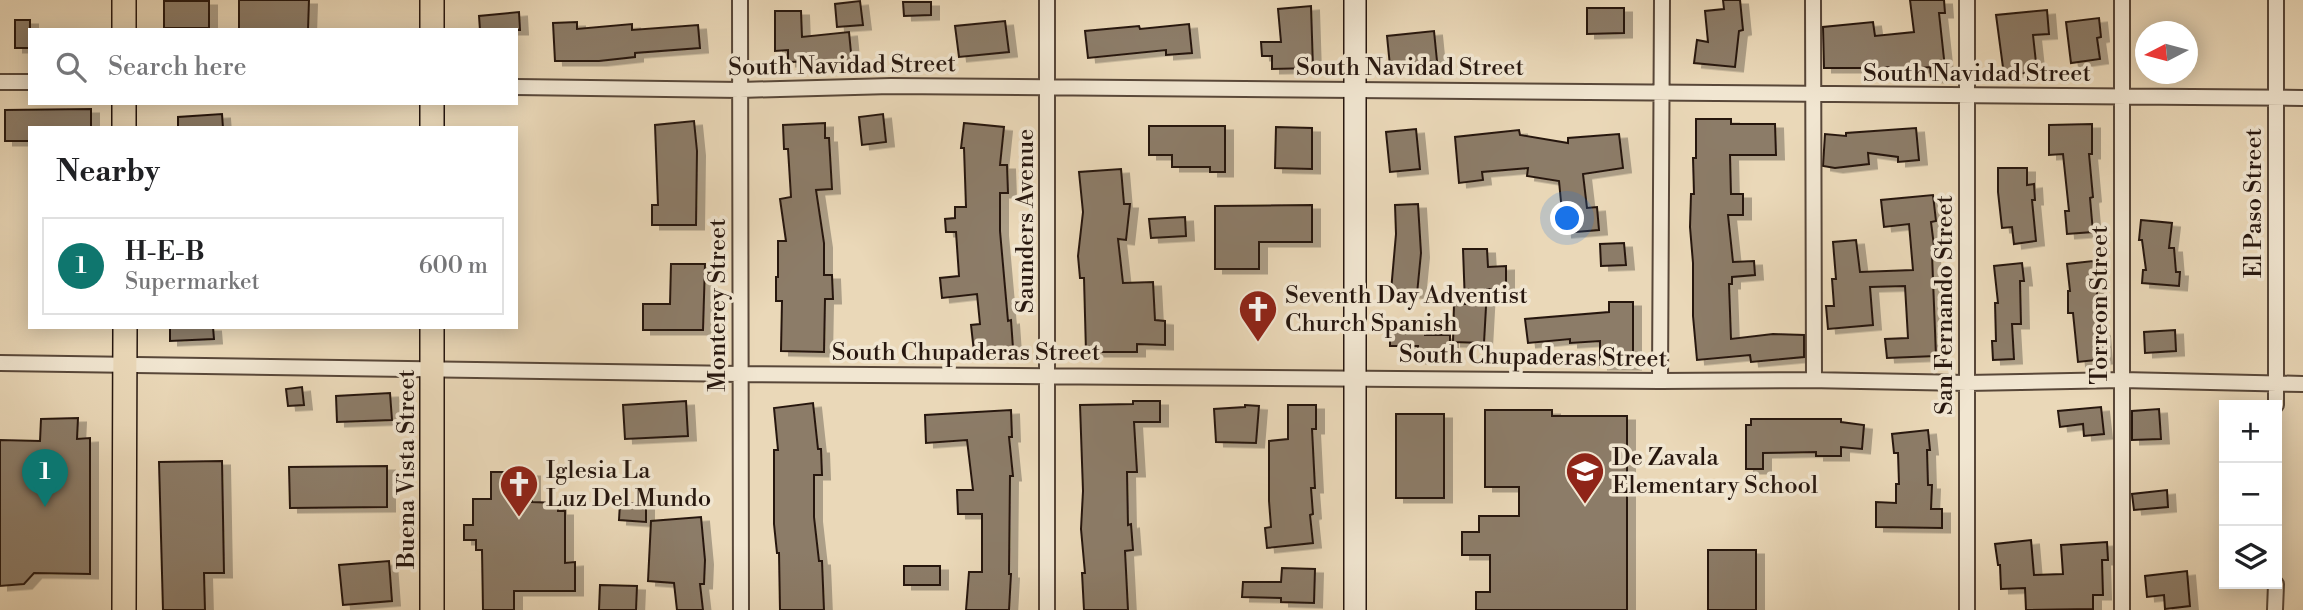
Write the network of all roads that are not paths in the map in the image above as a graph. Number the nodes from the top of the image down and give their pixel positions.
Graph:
1 (124, 0) edge
2 (432, 0) edge
3 (740, 0) edge
4 (1047, 0) edge
5 (1354, 0) edge
6 (1662, 0) edge
7 (1813, 0) edge
8 (1967, 0) edge
9 (2122, 0) edge
10 (2276, 0) edge
11 (124, 28) edge
12 (432, 28) edge
13 (0, 82) edge
14 (28, 82) edge
15 (1047, 87) junction
16 (518, 88) edge
17 (740, 90) junction
18 (1354, 90) junction
19 (1661, 92) junction
20 (1812, 95) junction
21 (1967, 95) junction
22 (2122, 96) junction
23 (2276, 98) junction
24 (2303, 98) edge
25 (124, 105) edge
26 (432, 105) edge
27 (124, 126) edge
28 (432, 126) edge
29 (125, 329) edge
30 (432, 329) edge
31 (0, 363) edge
32 (125, 363) junction
33 (431, 369) junction
34 (740, 374) junction
35 (1047, 375) junction
36 (1355, 377) junction
37 (1811, 380) junction
38 (2122, 380) junction
39 (1660, 381) junction
40 (1967, 383) junction
41 (2276, 384) junction
42 (2303, 384) edge
43 (2276, 400) edge
44 (2276, 589) edge
45 (124, 610) edge
46 (432, 610) edge
47 (740, 610) edge
48 (1048, 610) edge
49 (1355, 610) edge
50 (1967, 610) edge
51 (2122, 610) edge
52 (2276, 610) edge

1 - 11 main road
2 - 12 main road
3 - 17 street, Monterey Street
4 - 15 street, Saunders Avenue
5 - 18 street
6 - 19 street
7 - 20 street
8 - 21 street, San Fernando Street
9 - 22 street, Torreon Street
10 - 23 street, El Paso Street
13 - 14 street
15 - 17 street, South Navidad Street
15 - 18 street, South Navidad Street
15 - 35 street, Saunders Avenue
16 - 17 street, South Navidad Street
17 - 34 street, Monterey Street
18 - 19 street, South Navidad Street
18 - 36 street
19 - 20 street, South Navidad Street
19 - 39 street
20 - 21 street, South Navidad Street
20 - 37 street
21 - 22 street, South Navidad Street
21 - 40 street, San Fernando Street
22 - 23 street, South Navidad Street
22 - 38 street, Torreon Street
23 - 24 street, South Navidad Street
23 - 41 street, El Paso Street
25 - 27 main road
26 - 28 main road
29 - 32 main road
30 - 33 main road, Buena Vista Street
31 - 32 street, South Chupaderas Street
32 - 33 street, South Chupaderas Street
32 - 45 main road
33 - 34 street, South Chupaderas Street
33 - 46 main road, Buena Vista Street
34 - 35 street, South Chupaderas Street
34 - 47 street, Monterey Street
35 - 36 street, South Chupaderas Street
35 - 48 street, Saunders Avenue
36 - 39 street, South Chupaderas Street
36 - 49 street
37 - 39 street, South Chupaderas Street
37 - 40 street, South Chupaderas Street
38 - 40 street, South Chupaderas Street
38 - 41 street, South Chupaderas Street
38 - 51 street, Torreon Street
40 - 50 street, San Fernando Street
41 - 42 street, South Chupaderas Street
41 - 43 street, El Paso Street
44 - 52 street

